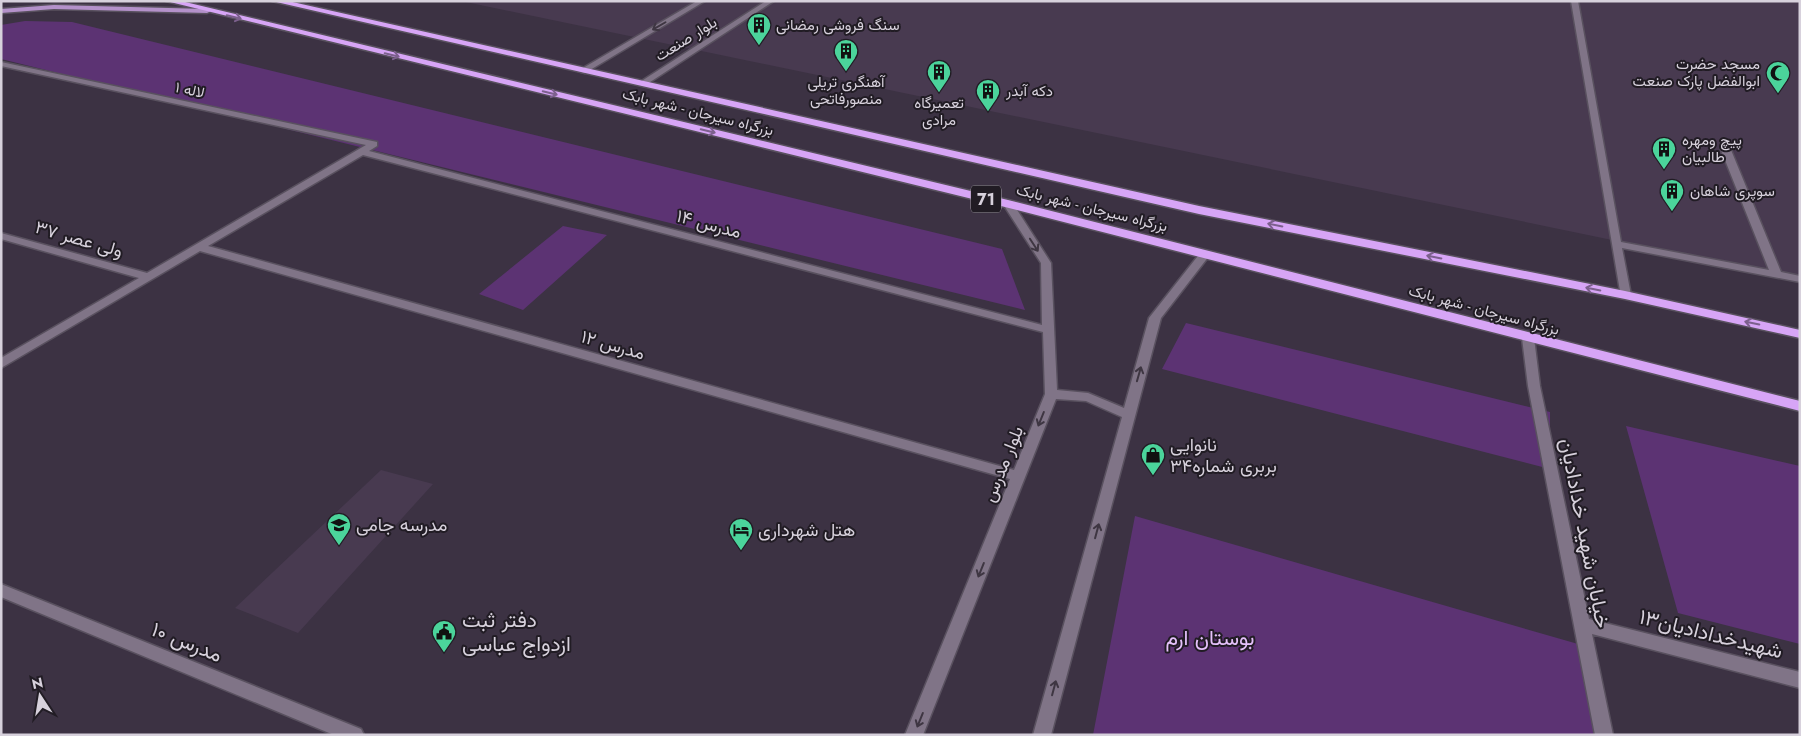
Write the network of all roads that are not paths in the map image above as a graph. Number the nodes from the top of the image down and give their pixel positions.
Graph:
1 (170, 1) edge
2 (702, 1) edge
3 (771, 1) edge
4 (1574, 1) edge
5 (285, 2) edge
6 (1, 11) edge
7 (207, 11) junction
8 (1, 64) edge
9 (582, 70) junction
10 (641, 84) junction
11 (1726, 150) dead end
12 (360, 152) junction
13 (1008, 204) junction
14 (1, 236) edge
15 (1617, 244) junction
16 (198, 247) junction
17 (1205, 254) junction
18 (1776, 274) junction
19 (148, 277) junction
20 (1800, 279) edge
21 (1625, 295) junction
22 (1049, 330) junction
23 (1800, 334) edge
24 (1528, 338) junction
25 (1, 364) edge
26 (1051, 394) junction
27 (1800, 406) edge
28 (1127, 414) junction
29 (1018, 476) junction
30 (1, 590) edge
31 (1581, 624) junction
32 (1800, 680) edge
33 (355, 735) edge
34 (914, 735) edge
35 (1042, 735) edge
36 (1604, 735) edge

1 - 7 highway, بزرگراه سیرجان - شهر بابک / 71
2 -> 9 street, بلوار صنعت
3 - 10 street, بلوار صنعت
4 - 15 street
5 - 9 highway, بزرگراه سیرجان - شهر بابک / 71
6 - 7 main road
7 -> 13 highway, بزرگراه سیرجان - شهر بابک / 71
8 - 12 street, لاله ۱
9 - 10 highway, بزرگراه سیرجان - شهر بابک / 71
21 -> 10 highway, بزرگراه سیرجان - شهر بابک / 71
11 - 18 street
12 - 16 street
12 - 22 street, مدرس ۱۴
13 - 17 highway, بزرگراه سیرجان - شهر بابک / 71
13 -> 22 street, بلوار مدرس
14 - 19 street, ولی عصر ۳۷
15 - 18 street
15 - 21 street
16 - 19 street
16 - 29 street, مدرس ۱۲
17 - 24 highway, بزرگراه سیرجان - شهر بابک / 71
28 -> 17 street
18 - 20 street
19 - 25 street
23 -> 21 highway, بزرگراه سیرجان - شهر بابک / 71
22 - 26 street, بلوار مدرس
24 - 27 highway, بزرگراه سیرجان - شهر بابک / 71
24 - 31 street, خیابان شهید خدادادیان
26 - 28 street
26 -> 29 street, بلوار مدرس
35 -> 28 street
29 -> 34 street, بلوار مدرس
30 - 33 street, مدرس ۱۰
31 - 32 street, شهیدخدادادیان۱۳
31 - 36 street, خیابان شهید خدادادیان

